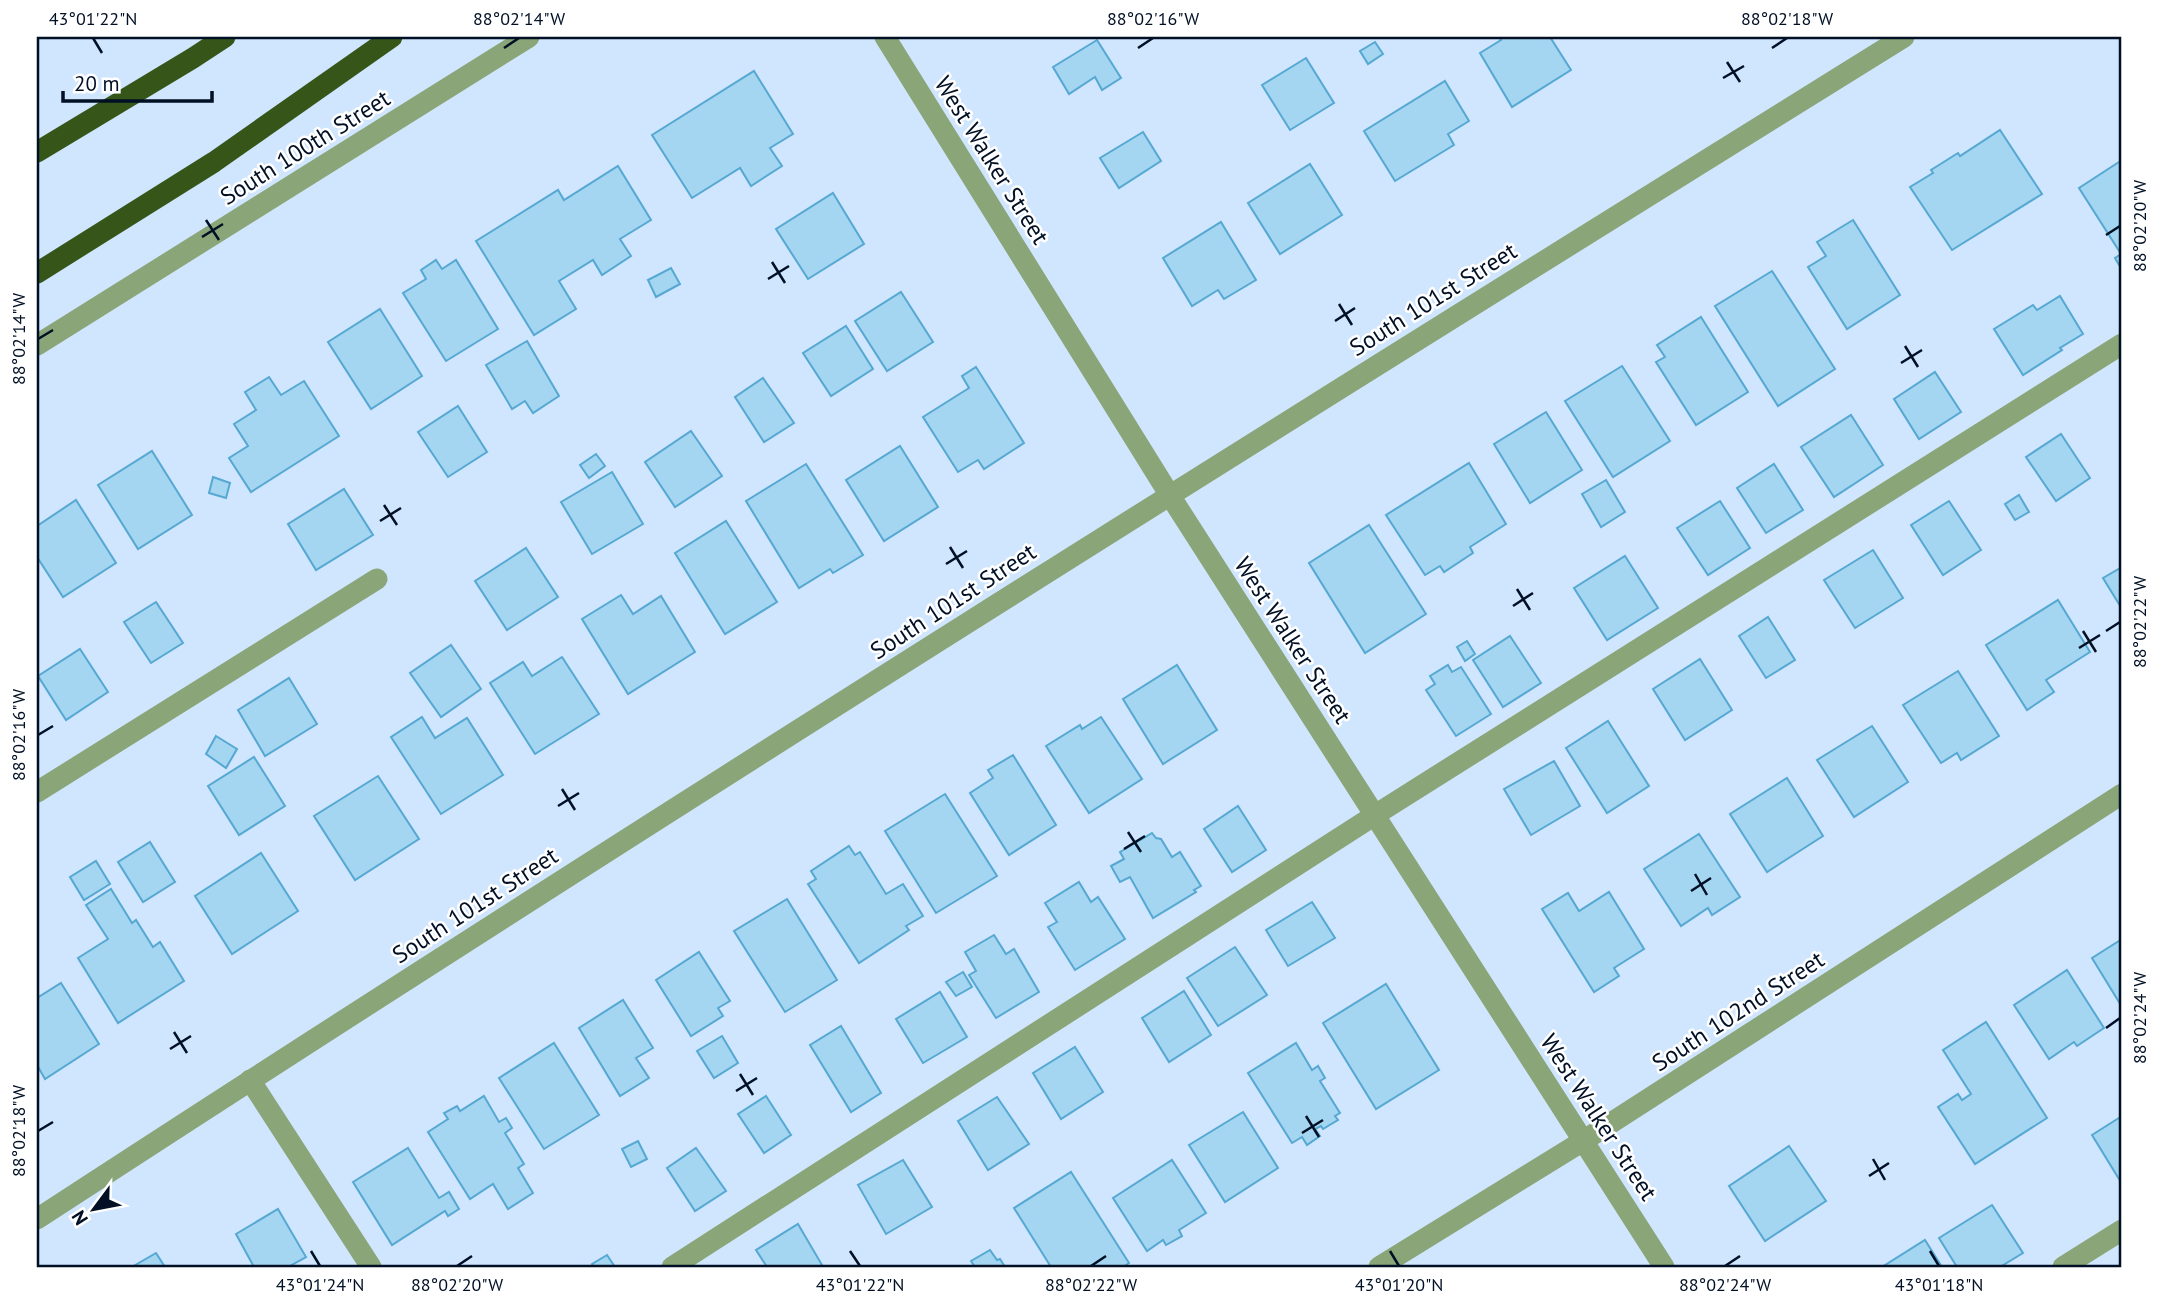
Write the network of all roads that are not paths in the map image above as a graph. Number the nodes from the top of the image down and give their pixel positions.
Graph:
1 (225, 37) edge
2 (392, 37) edge
3 (529, 37) edge
4 (885, 37) edge
5 (1904, 37) edge
6 (37, 152) edge
7 (37, 272) edge
8 (2122, 344) edge
9 (37, 345) edge
10 (1168, 495) junction
11 (377, 579) dead end
12 (37, 792) edge
13 (2122, 794) edge
14 (1375, 815) junction
15 (250, 1080) junction
16 (1583, 1141) junction
17 (37, 1219) edge
18 (2122, 1230) edge
19 (371, 1267) edge
20 (672, 1267) edge
21 (1379, 1267) edge
22 (1664, 1267) edge
23 (2063, 1267) edge

1 - 6 highway
2 - 7 highway
3 - 9 street, South 100th Street
4 - 10 street, West Walker Street
5 - 10 street, South 101st Street
8 - 14 street
10 - 14 street, West Walker Street
10 - 15 street, South 101st Street
11 - 12 street
13 - 16 street, South 102nd Street
14 - 16 street, West Walker Street
14 - 20 street
15 - 17 street, South 101st Street
15 - 19 street
16 - 21 street, South 102nd Street
16 - 22 street, West Walker Street
18 - 23 street

